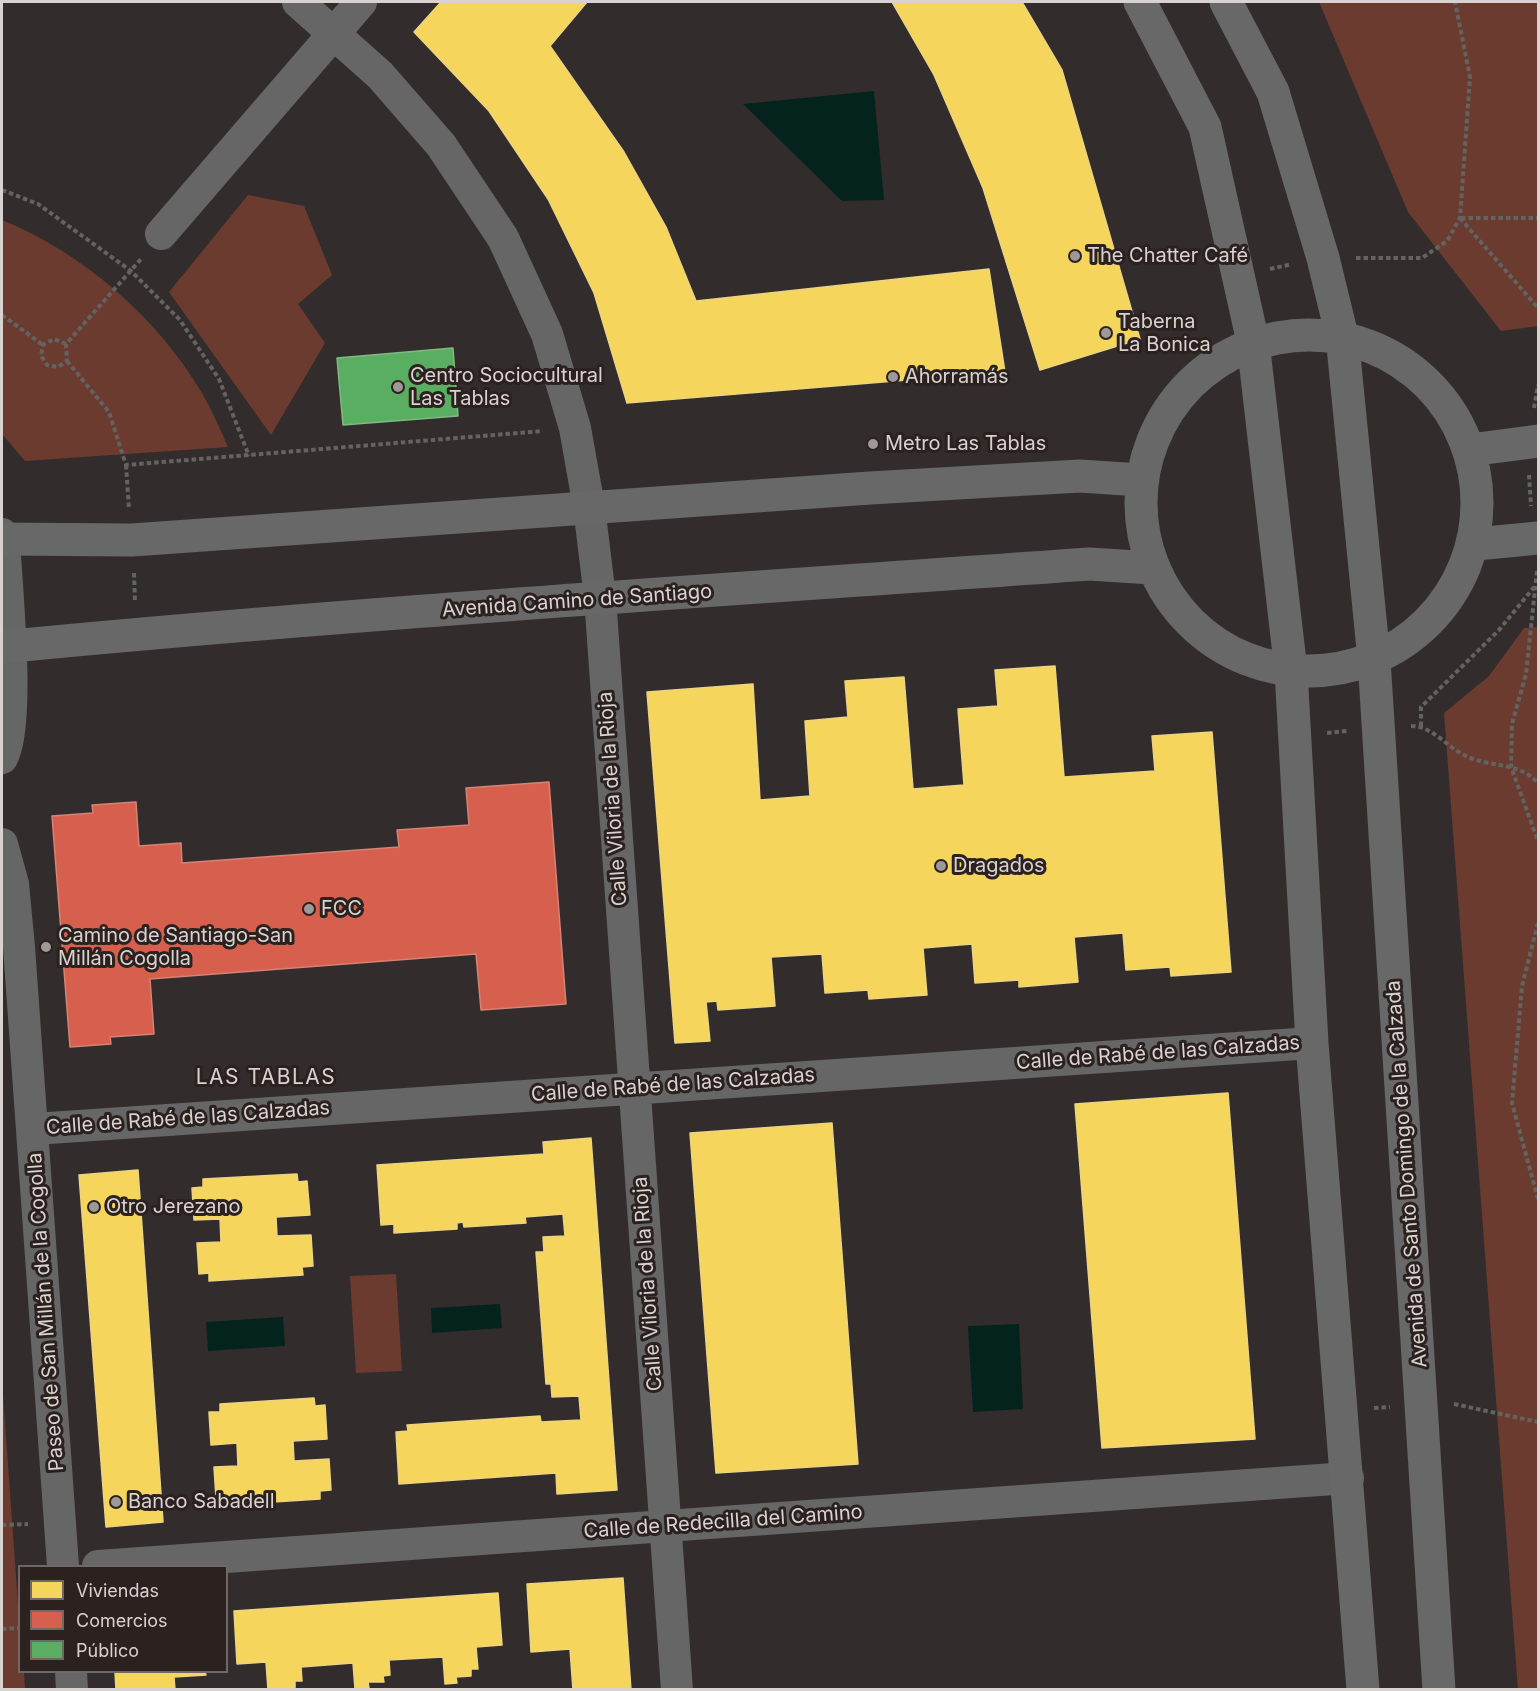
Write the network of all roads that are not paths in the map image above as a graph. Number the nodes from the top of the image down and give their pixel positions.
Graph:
1 (298, 2) edge
2 (361, 2) edge
3 (1140, 2) edge
4 (1226, 2) edge
5 (334, 32) junction
6 (161, 234) road end
7 (1342, 336) junction
8 (1253, 342) junction
9 (1532, 441) edge
10 (1470, 450) junction
11 (1140, 480) junction
12 (589, 507) junction
13 (2, 538) edge
14 (1536, 539) edge
15 (1476, 544) junction
16 (1152, 568) junction
17 (600, 597) junction
18 (6, 647) edge
19 (1374, 659) junction
20 (1291, 671) junction
21 (2, 758) edge
22 (2, 844) edge
23 (1312, 1043) junction
24 (633, 1087) junction
25 (34, 1128) junction
26 (1348, 1478) junction
27 (666, 1526) junction
28 (63, 1565) edge
29 (112, 1565) edge
30 (71, 1673) edge
31 (72, 1689) edge
32 (677, 1689) edge
33 (1363, 1689) edge
34 (1438, 1689) edge

1 - 5 street, Calle Viloria de la Rioja
2 - 5 street
3 - 8 street
4 - 7 street, Avenida de Santo Domingo de la Calzada
5 - 6 street
5 - 12 street, Calle Viloria de la Rioja
7 - 8 street
7 - 10 street
7 - 19 street, Avenida de Santo Domingo de la Calzada
8 - 11 street
8 - 20 street
9 - 10 street
10 - 15 street
11 - 12 street
11 - 16 street
12 - 13 street
12 - 17 street, Calle Viloria de la Rioja
13 - 18 street
14 - 15 street
15 - 19 street
16 - 17 street, Avenida Camino de Santiago
16 - 20 street
17 - 18 street, Avenida Camino de Santiago
17 - 24 street, Calle Viloria de la Rioja
18 - 21 street
19 - 20 street
19 - 34 street, Avenida de Santo Domingo de la Calzada
20 - 23 street
22 - 25 street, Paseo de San Millán de la Cogolla
23 - 24 street, Calle de Rabé de las Calzadas
23 - 26 street
24 - 25 street, Calle de Rabé de las Calzadas
24 - 27 street, Calle Viloria de la Rioja
25 - 28 street, Paseo de San Millán de la Cogolla
26 - 27 street, Calle de Redecilla del Camino
26 - 33 street
27 - 29 street, Calle de Redecilla del Camino
27 - 32 street, Calle Viloria de la Rioja
30 - 31 street

